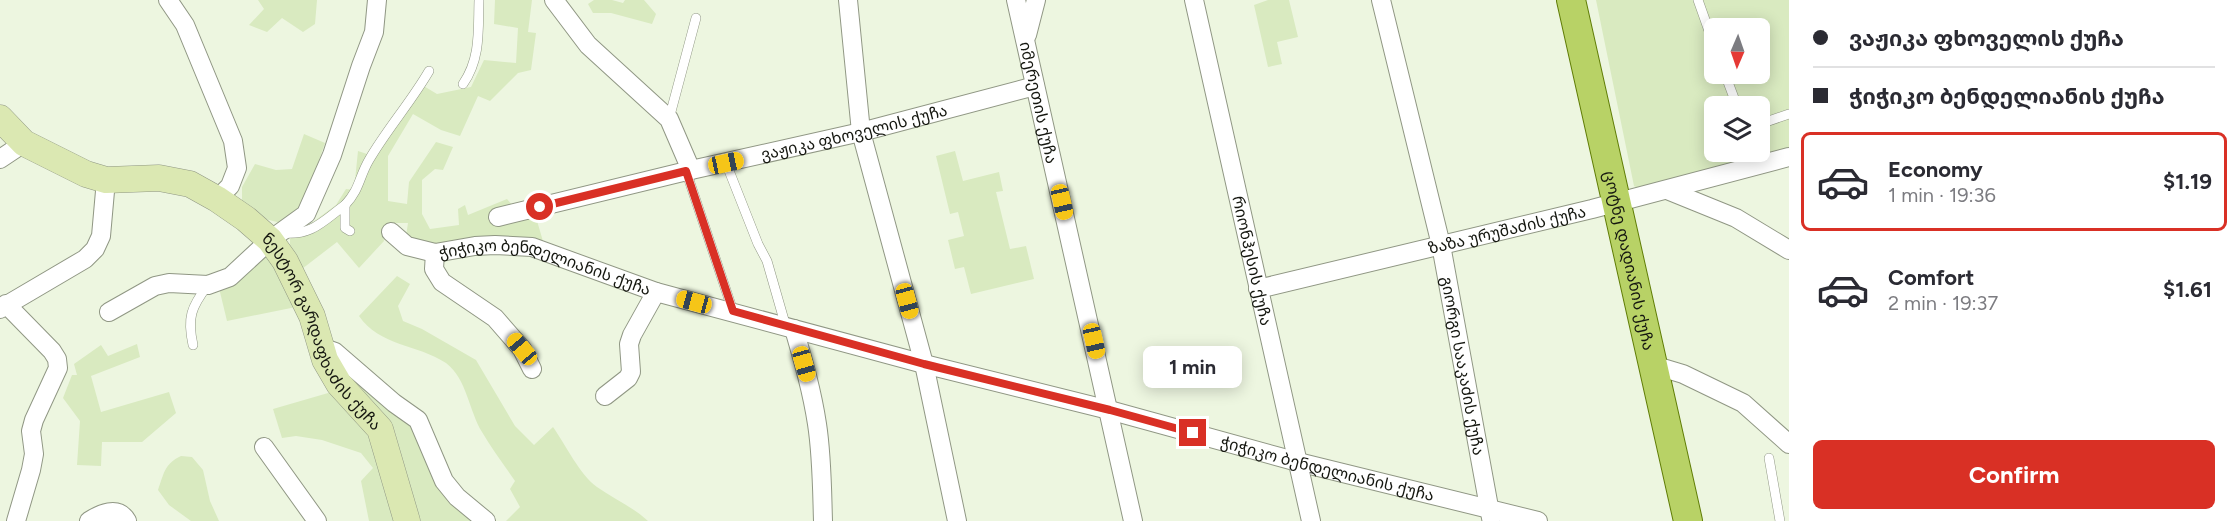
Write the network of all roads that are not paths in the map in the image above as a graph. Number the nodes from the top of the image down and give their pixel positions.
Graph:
1 (168, 0) edge
2 (377, 0) edge
3 (479, 0) edge
4 (554, 0) edge
5 (848, 0) edge
6 (1016, 0) edge
7 (1035, 0) edge
8 (1194, 0) edge
9 (1381, 0) edge
10 (1571, 0) edge
11 (1698, 0) edge
12 (696, 18) dead end
13 (1704, 18) edge
14 (1025, 39) junction
15 (429, 71) dead end
16 (463, 84) dead end
17 (1035, 86) junction
18 (1789, 114) edge
19 (0, 118) edge
20 (669, 118) junction
21 (1770, 121) edge
22 (861, 132) junction
23 (24, 142) junction
24 (1789, 157) edge
25 (0, 159) edge
26 (726, 163) junction
27 (688, 170) junction
28 (106, 180) junction
29 (1667, 190) junction
30 (217, 199) junction
31 (1616, 202) junction
32 (345, 205) junction
33 (498, 217) dead end
34 (350, 231) dead end
35 (391, 232) dead end
36 (276, 236) junction
37 (1442, 245) junction
38 (1789, 250) edge
39 (435, 253) junction
40 (208, 285) junction
41 (1258, 289) junction
42 (656, 292) junction
43 (3, 306) edge
44 (733, 311) junction
45 (109, 312) dead end
46 (790, 328) junction
47 (193, 345) dead end
48 (321, 347) junction
49 (924, 364) junction
50 (1653, 365) junction
51 (532, 369) dead end
52 (605, 396) dead end
53 (1110, 410) junction
54 (1789, 444) edge
55 (264, 447) dead end
56 (1769, 458) dead end
57 (1298, 462) junction
58 (1490, 514) edge
59 (16, 521) edge
60 (89, 521) edge
61 (126, 521) edge
62 (317, 521) edge
63 (407, 521) edge
64 (486, 521) edge
65 (823, 521) edge
66 (957, 521) edge
67 (1133, 521) edge
68 (1311, 521) edge
69 (1538, 521) edge
70 (1688, 521) edge
71 (1780, 521) edge

1 - 30 street
2 - 36 street
3 - 16 lane
4 - 20 street
5 - 22 street
6 - 14 street, იმერეთის ქუჩა
7 - 14 street
8 - 41 street, რიონჰესის ქუჩა
9 - 37 street, გიორგი სააკაძის ქუჩა
10 - 31 main road, ცოტნე დადიანის ქუჩა
11 - 13 lane
12 - 20 lane
14 - 17 street, იმერეთის ქუჩა
15 - 32 lane
17 - 22 street, ვაჟიკა ფხოველის ქუჩა
17 - 53 street, იმერეთის ქუჩა
18 - 21 lane
19 - 23 street
20 - 27 street
22 - 26 street, ვაჟიკა ფხოველის ქუჩა
22 - 49 street
23 - 25 street
23 - 28 street
24 - 29 street, ზაზა ურუშაძის ქუჩა
26 - 27 street, ვაჟიკა ფხოველის ქუჩა
26 - 46 lane
27 - 33 street, ვაჟიკა ფხოველის ქუჩა
27 - 44 lane
28 - 30 street, ნესტორ გარდაფხაძის ქუჩა
28 - 43 street
29 - 31 street, ზაზა ურუშაძის ქუჩა
29 - 38 street
30 - 36 street, ნესტორ გარდაფხაძის ქუჩა
31 - 37 street, ზაზა ურუშაძის ქუჩა
31 - 50 main road, ცოტნე დადიანის ქუჩა
32 - 34 lane
32 - 36 lane
35 - 39 street, ჭიჭიკო ბენდელიანის ქუჩა
36 - 40 street
36 - 48 street, ნესტორ გარდაფხაძის ქუჩა
37 - 41 street, ზაზა ურუშაძის ქუჩა
37 - 58 street, გიორგი სააკაძის ქუჩა
39 - 42 street, ჭიჭიკო ბენდელიანის ქუჩა
39 - 51 street
40 - 45 street
40 - 47 lane
41 - 57 street, რიონჰესის ქუჩა
42 - 44 street, ჭიჭიკო ბენდელიანის ქუჩა
42 - 52 street
43 - 59 street
44 - 46 street, ჭიჭიკო ბენდელიანის ქუჩა
46 - 49 street, ჭიჭიკო ბენდელიანის ქუჩა
46 - 65 street
48 - 63 street, ნესტორ გარდაფხაძის ქუჩა
48 - 64 street
49 - 53 street, ჭიჭიკო ბენდელიანის ქუჩა
49 - 66 street
50 - 54 street
50 - 70 main road, ცოტნე დადიანის ქუჩა
53 - 57 street, ჭიჭიკო ბენდელიანის ქუჩა
53 - 67 street, იმერეთის ქუჩა
55 - 62 street
56 - 71 lane
57 - 58 street, ჭიჭიკო ბენდელიანის ქუჩა
57 - 68 street, რიონჰესის ქუჩა
58 - 69 street, ჭიჭიკო ბენდელიანის ქუჩა
60 - 61 street

